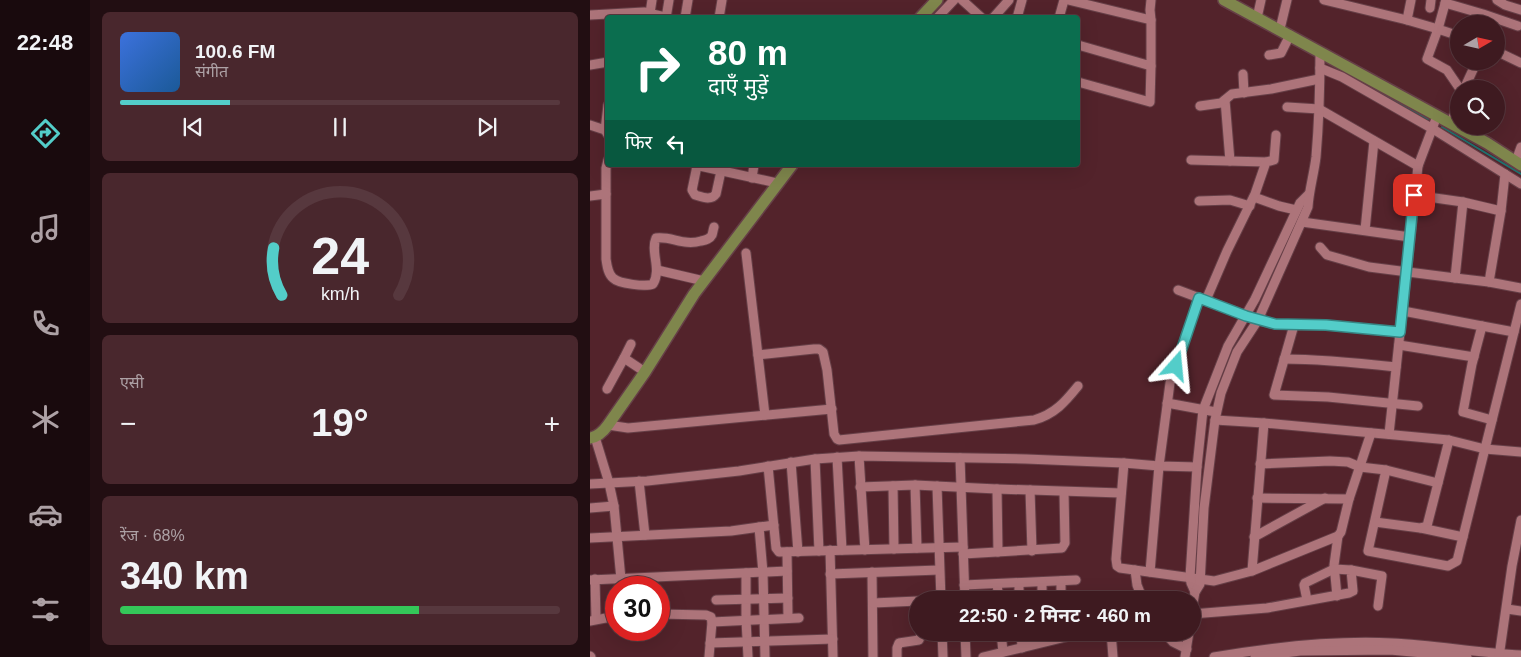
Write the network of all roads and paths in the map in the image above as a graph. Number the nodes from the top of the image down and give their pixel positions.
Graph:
1 (652, 0) edge
2 (669, 0) edge
3 (688, 0) edge
4 (722, 0) edge
5 (937, 0) edge
6 (954, 0) edge
7 (962, 0) edge
8 (1009, 0) edge
9 (1022, 0) edge
10 (1064, 0) edge
11 (1068, 0) edge
12 (1151, 0) edge
13 (1261, 0) edge
14 (1288, 0) edge
15 (1324, 0) edge
16 (1411, 0) edge
17 (1497, 0) edge
18 (1229, 1) edge
19 (1445, 1) edge
20 (1510, 4) edge
21 (1521, 9) edge
22 (650, 13) junction
23 (590, 15) edge
24 (658, 15) edge
25 (666, 15) edge
26 (686, 15) edge
27 (720, 15) edge
28 (923, 15) edge
29 (940, 15) edge
30 (979, 15) edge
31 (996, 15) edge
32 (1018, 15) edge
33 (1060, 15) edge
34 (1486, 15) edge
35 (1257, 18) junction
36 (1151, 20) junction
37 (1406, 20) junction
38 (1505, 23) edge
39 (1520, 27) edge
40 (1438, 29) junction
41 (1285, 32) junction
42 (1450, 33) edge
43 (1080, 46) edge
44 (1320, 52) junction
45 (1269, 55) dead end
46 (1505, 55) edge
47 (1334, 60) junction
48 (605, 62) edge
49 (1521, 63) edge
50 (590, 64) edge
51 (1151, 66) junction
52 (1320, 68) junction
53 (1332, 73) junction
54 (1243, 74) dead end
55 (1319, 79) junction
56 (1455, 80) edge
57 (1080, 83) edge
58 (1244, 93) junction
59 (1225, 100) junction
60 (1200, 106) dead end
61 (1287, 107) dead end
62 (1319, 108) junction
63 (1438, 116) junction
64 (1450, 122) edge
65 (590, 125) edge
66 (1433, 129) junction
67 (605, 132) edge
68 (1276, 135) dead end
69 (1473, 135) edge
70 (1374, 141) junction
71 (1521, 147) edge
72 (1191, 160) dead end
73 (1230, 161) junction
74 (1266, 162) junction
75 (1518, 163) edge
76 (1418, 166) junction
77 (606, 167) edge
78 (700, 167) edge
79 (708, 167) edge
80 (754, 167) edge
81 (790, 167) edge
82 (725, 169) edge
83 (1505, 174) junction
84 (752, 178) junction
85 (777, 183) junction
86 (1521, 184) edge
87 (606, 194) junction
88 (1309, 194) junction
89 (1414, 195) junction
90 (590, 196) edge
91 (1254, 197) junction
92 (1198, 201) dead end
93 (1462, 202) junction
94 (1250, 206) junction
95 (1296, 210) junction
96 (1501, 211) junction
97 (1302, 222) junction
98 (714, 227) dead end
99 (1364, 230) junction
100 (1410, 237) junction
101 (1320, 247) dead end
102 (746, 253) dead end
103 (657, 270) junction
104 (1407, 272) junction
105 (1455, 278) junction
106 (704, 281) junction
107 (1489, 282) junction
108 (1521, 288) edge
109 (1178, 290) dead end
110 (1202, 299) junction
111 (1521, 304) edge
112 (1403, 311) junction
113 (1246, 316) junction
114 (1258, 320) junction
115 (1294, 325) junction
116 (1482, 326) junction
117 (1400, 332) junction
118 (1514, 332) junction
119 (631, 344) dead end
120 (1399, 345) junction
121 (758, 355) junction
122 (1474, 357) junction
123 (624, 358) junction
124 (1284, 359) junction
125 (1396, 368) junction
126 (644, 372) junction
127 (1078, 386) dead end
128 (607, 389) dead end
129 (1167, 403) junction
130 (1392, 404) junction
131 (1418, 406) dead end
132 (832, 409) junction
133 (1203, 410) junction
134 (765, 415) junction
135 (1215, 416) junction
136 (1492, 420) junction
137 (1264, 423) junction
138 (608, 425) junction
139 (1371, 433) junction
140 (1388, 434) junction
141 (592, 438) edge
142 (1449, 440) junction
143 (1485, 449) junction
144 (1521, 452) edge
145 (859, 456) junction
146 (837, 457) junction
147 (815, 458) junction
148 (960, 458) junction
149 (791, 462) junction
150 (1124, 463) junction
151 (1260, 464) junction
152 (768, 466) junction
153 (1159, 466) junction
154 (1197, 467) junction
155 (1360, 467) junction
156 (1386, 470) junction
157 (639, 481) junction
158 (609, 483) junction
159 (1438, 483) junction
160 (590, 484) edge
161 (915, 485) junction
162 (893, 486) junction
163 (937, 486) junction
164 (860, 487) junction
165 (961, 488) junction
166 (997, 489) junction
167 (1030, 490) junction
168 (1064, 492) junction
169 (1121, 493) junction
170 (1258, 498) junction
171 (1325, 498) junction
172 (1349, 498) junction
173 (614, 506) junction
174 (590, 508) edge
175 (1521, 520) edge
176 (1375, 522) junction
177 (774, 525) junction
178 (759, 527) junction
179 (1420, 528) junction
180 (645, 535) junction
181 (1338, 536) junction
182 (617, 537) junction
183 (1254, 537) junction
184 (1463, 537) junction
185 (590, 538) edge
186 (917, 548) junction
187 (938, 548) junction
188 (894, 549) junction
189 (830, 550) junction
190 (842, 550) junction
191 (865, 550) junction
192 (819, 551) junction
193 (963, 551) junction
194 (1032, 551) junction
195 (787, 552) junction
196 (798, 552) junction
197 (998, 552) junction
198 (1334, 569) junction
199 (939, 570) junction
200 (1135, 570) junction
201 (1351, 570) junction
202 (787, 571) junction
203 (1252, 571) junction
204 (872, 572) junction
205 (1150, 572) junction
206 (746, 573) junction
207 (763, 573) junction
208 (830, 574) junction
209 (621, 576) edge
210 (670, 577) edge
211 (1190, 577) junction
212 (1201, 578) junction
213 (592, 580) edge
214 (605, 580) edge
215 (1061, 580) junction
216 (1076, 580) dead end
217 (1042, 582) junction
218 (1018, 583) junction
219 (998, 584) junction
220 (964, 585) junction
221 (940, 591) edge
222 (964, 591) edge
223 (998, 591) edge
224 (1019, 591) edge
225 (1042, 591) edge
226 (1061, 591) edge
227 (1138, 591) edge
228 (1195, 591) edge
229 (1196, 591) edge
230 (1337, 596) junction
231 (763, 598) junction
232 (788, 598) junction
233 (746, 599) junction
234 (716, 600) dead end
235 (1307, 600) junction
236 (909, 601) edge
237 (873, 603) junction
238 (1378, 606) dead end
239 (1507, 609) junction
240 (1521, 611) edge
241 (1201, 613) edge
242 (670, 614) edge
243 (788, 618) junction
244 (799, 618) dead end
245 (764, 619) junction
246 (593, 620) edge
247 (746, 620) junction
248 (712, 622) junction
249 (833, 639) junction
250 (913, 641) edge
251 (942, 641) edge
252 (965, 641) edge
253 (1002, 641) edge
254 (1022, 641) edge
255 (1048, 641) edge
256 (1112, 641) edge
257 (1172, 641) edge
258 (747, 642) junction
259 (765, 642) junction
260 (710, 643) junction
261 (1041, 643) joint
262 (1022, 648) junction
263 (1003, 652) junction
264 (1186, 653) edge
265 (1521, 655) edge
266 (1500, 656) edge
267 (709, 657) edge
268 (748, 657) edge
269 (765, 657) edge
270 (833, 657) edge
271 (873, 657) edge
272 (897, 657) edge
273 (943, 657) edge
274 (966, 657) edge
275 (983, 657) edge
276 (1113, 657) edge
277 (1214, 657) edge
278 (1255, 657) edge
279 (1467, 657) edge

1 - 22 street
2 - 25 street
3 - 26 street
4 - 27 street
5 - 28 main road
6 - 29 street
7 - 30 street
8 - 31 street
9 - 32 street
10 - 33 street
11 - 36 street
12 - 36 street
13 - 35 street
14 - 41 street
15 - 37 street
16 - 37 street
17 - 20 street
18 - 35 main road
19 - 34 street
19 - 40 street
20 - 21 street
21 - 39 street
22 - 23 street
22 - 24 street
35 - 41 main road
36 - 51 street
37 - 40 street
38 - 39 street
40 - 42 street
40 - 56 street
41 - 44 main road
41 - 45 street
43 - 51 street
44 - 47 main road
44 - 52 street
46 - 49 street
47 - 53 street
47 - 63 main road
48 - 50 street
51 - 57 street
52 - 53 street
52 - 55 street
53 - 66 street
54 - 58 street
55 - 58 street
55 - 62 street
58 - 59 street
59 - 60 street
59 - 73 street
61 - 62 street
62 - 70 street
62 - 88 street
63 - 64 main road
63 - 66 street
65 - 67 street
66 - 76 street
66 - 83 street
68 - 74 street
69 - 75 main road
70 - 76 street
70 - 99 street
71 - 75 street
72 - 73 street
73 - 74 street
74 - 91 street
76 - 89 street
77 - 87 street
78 - 82 street
79 - 82 street
80 - 84 street
81 - 85 main road
82 - 84 street
83 - 86 street
83 - 96 street
84 - 85 street
85 - 106 main road
87 - 90 street
87 - 103 street
88 - 95 street
88 - 97 street
89 - 93 street
89 - 100 street
91 - 94 street
91 - 95 street
92 - 94 street
93 - 96 street
93 - 105 street
94 - 110 street
95 - 113 street
96 - 107 street
97 - 99 street
97 - 114 street
98 - 103 street
99 - 100 street
100 - 104 street
101 - 104 street
102 - 121 street
103 - 106 street
104 - 105 street
104 - 112 street
105 - 107 street
106 - 126 main road
107 - 108 street
109 - 110 street
110 - 113 street
110 - 129 street
111 - 118 street
112 - 116 street
112 - 117 street
113 - 114 street
113 - 133 street
114 - 115 street
114 - 135 street
115 - 117 street
115 - 124 street
116 - 118 street
116 - 122 street
117 - 120 street
118 - 136 street
119 - 123 street
120 - 122 street
120 - 125 street
121 - 132 street
121 - 134 street
122 - 136 street
123 - 126 street
123 - 128 street
124 - 125 street
124 - 130 street
125 - 130 street
126 - 138 main road
127 - 132 street
129 - 133 street
129 - 153 street
130 - 131 street
130 - 140 street
132 - 134 street
133 - 135 street
133 - 154 street
134 - 138 street
135 - 137 street
135 - 212 street
136 - 143 street
137 - 139 street
137 - 151 street
138 - 141 main road
139 - 140 street
139 - 155 street
140 - 142 street
141 - 158 street
142 - 143 street
142 - 159 street
143 - 144 street
143 - 184 street
145 - 146 street
145 - 148 street
145 - 164 street
146 - 147 street
146 - 190 street
147 - 149 street
147 - 192 street
148 - 150 street
148 - 165 street
149 - 152 street
149 - 196 street
150 - 153 street
150 - 169 street
151 - 155 street
151 - 170 street
152 - 157 street
152 - 177 street
153 - 154 street
153 - 205 street
154 - 211 street
155 - 156 street
155 - 172 street
156 - 159 street
156 - 176 street
157 - 158 street
157 - 180 street
158 - 160 street
158 - 173 street
159 - 179 street
161 - 162 street
161 - 163 street
161 - 186 street
162 - 164 street
162 - 188 street
163 - 165 street
163 - 187 street
164 - 191 street
165 - 166 street
165 - 193 street
166 - 167 street
166 - 197 street
167 - 168 street
167 - 194 street
168 - 169 street
168 - 194 street
169 - 200 street
170 - 171 street
170 - 183 street
171 - 172 street
171 - 183 street
172 - 181 street
173 - 174 street
173 - 182 street
175 - 239 street
176 - 179 street
176 - 184 street
177 - 178 street
177 - 195 street
178 - 180 street
178 - 207 street
179 - 184 street
180 - 182 street
181 - 198 street
181 - 203 street
182 - 185 street
182 - 209 street
183 - 203 street
186 - 187 street
186 - 188 street
187 - 193 street
187 - 199 street
188 - 191 street
189 - 190 street
189 - 192 street
189 - 208 street
190 - 191 street
192 - 196 street
193 - 197 street
193 - 220 street
194 - 197 street
195 - 196 street
195 - 202 street
198 - 201 street
198 - 230 street
198 - 235 street
199 - 204 street
199 - 221 street
200 - 205 street
200 - 227 street
201 - 230 street
201 - 238 street
202 - 207 street
202 - 232 street
203 - 212 street
204 - 208 street
204 - 237 street
205 - 211 street
206 - 207 street
206 - 210 street
206 - 233 street
207 - 231 street
208 - 249 street
211 - 212 street
211 - 228 street
212 - 229 street
213 - 214 street
213 - 246 street
215 - 216 street
215 - 217 street
215 - 226 street
217 - 218 street
217 - 225 street
218 - 219 street
218 - 224 street
219 - 220 street
219 - 223 street
220 - 222 street
230 - 235 street
231 - 232 street
231 - 233 street
231 - 245 street
232 - 243 street
233 - 234 street
233 - 247 street
235 - 241 street
236 - 237 street
237 - 271 street
239 - 240 street
239 - 266 street
242 - 248 street
243 - 244 street
243 - 245 street
245 - 247 street
245 - 259 street
247 - 248 street
247 - 258 street
248 - 260 street
249 - 259 street
249 - 270 street
250 - 272 street
251 - 273 street
252 - 274 street
253 - 263 street
254 - 262 street
255 - 261 street
256 - 276 street
257 - 264 street
258 - 259 street
258 - 260 street
258 - 268 street
259 - 269 street
260 - 267 street
261 - 262 street
262 - 263 street
263 - 275 street
265 - 266 street
266 - 277 street
278 - 279 street

